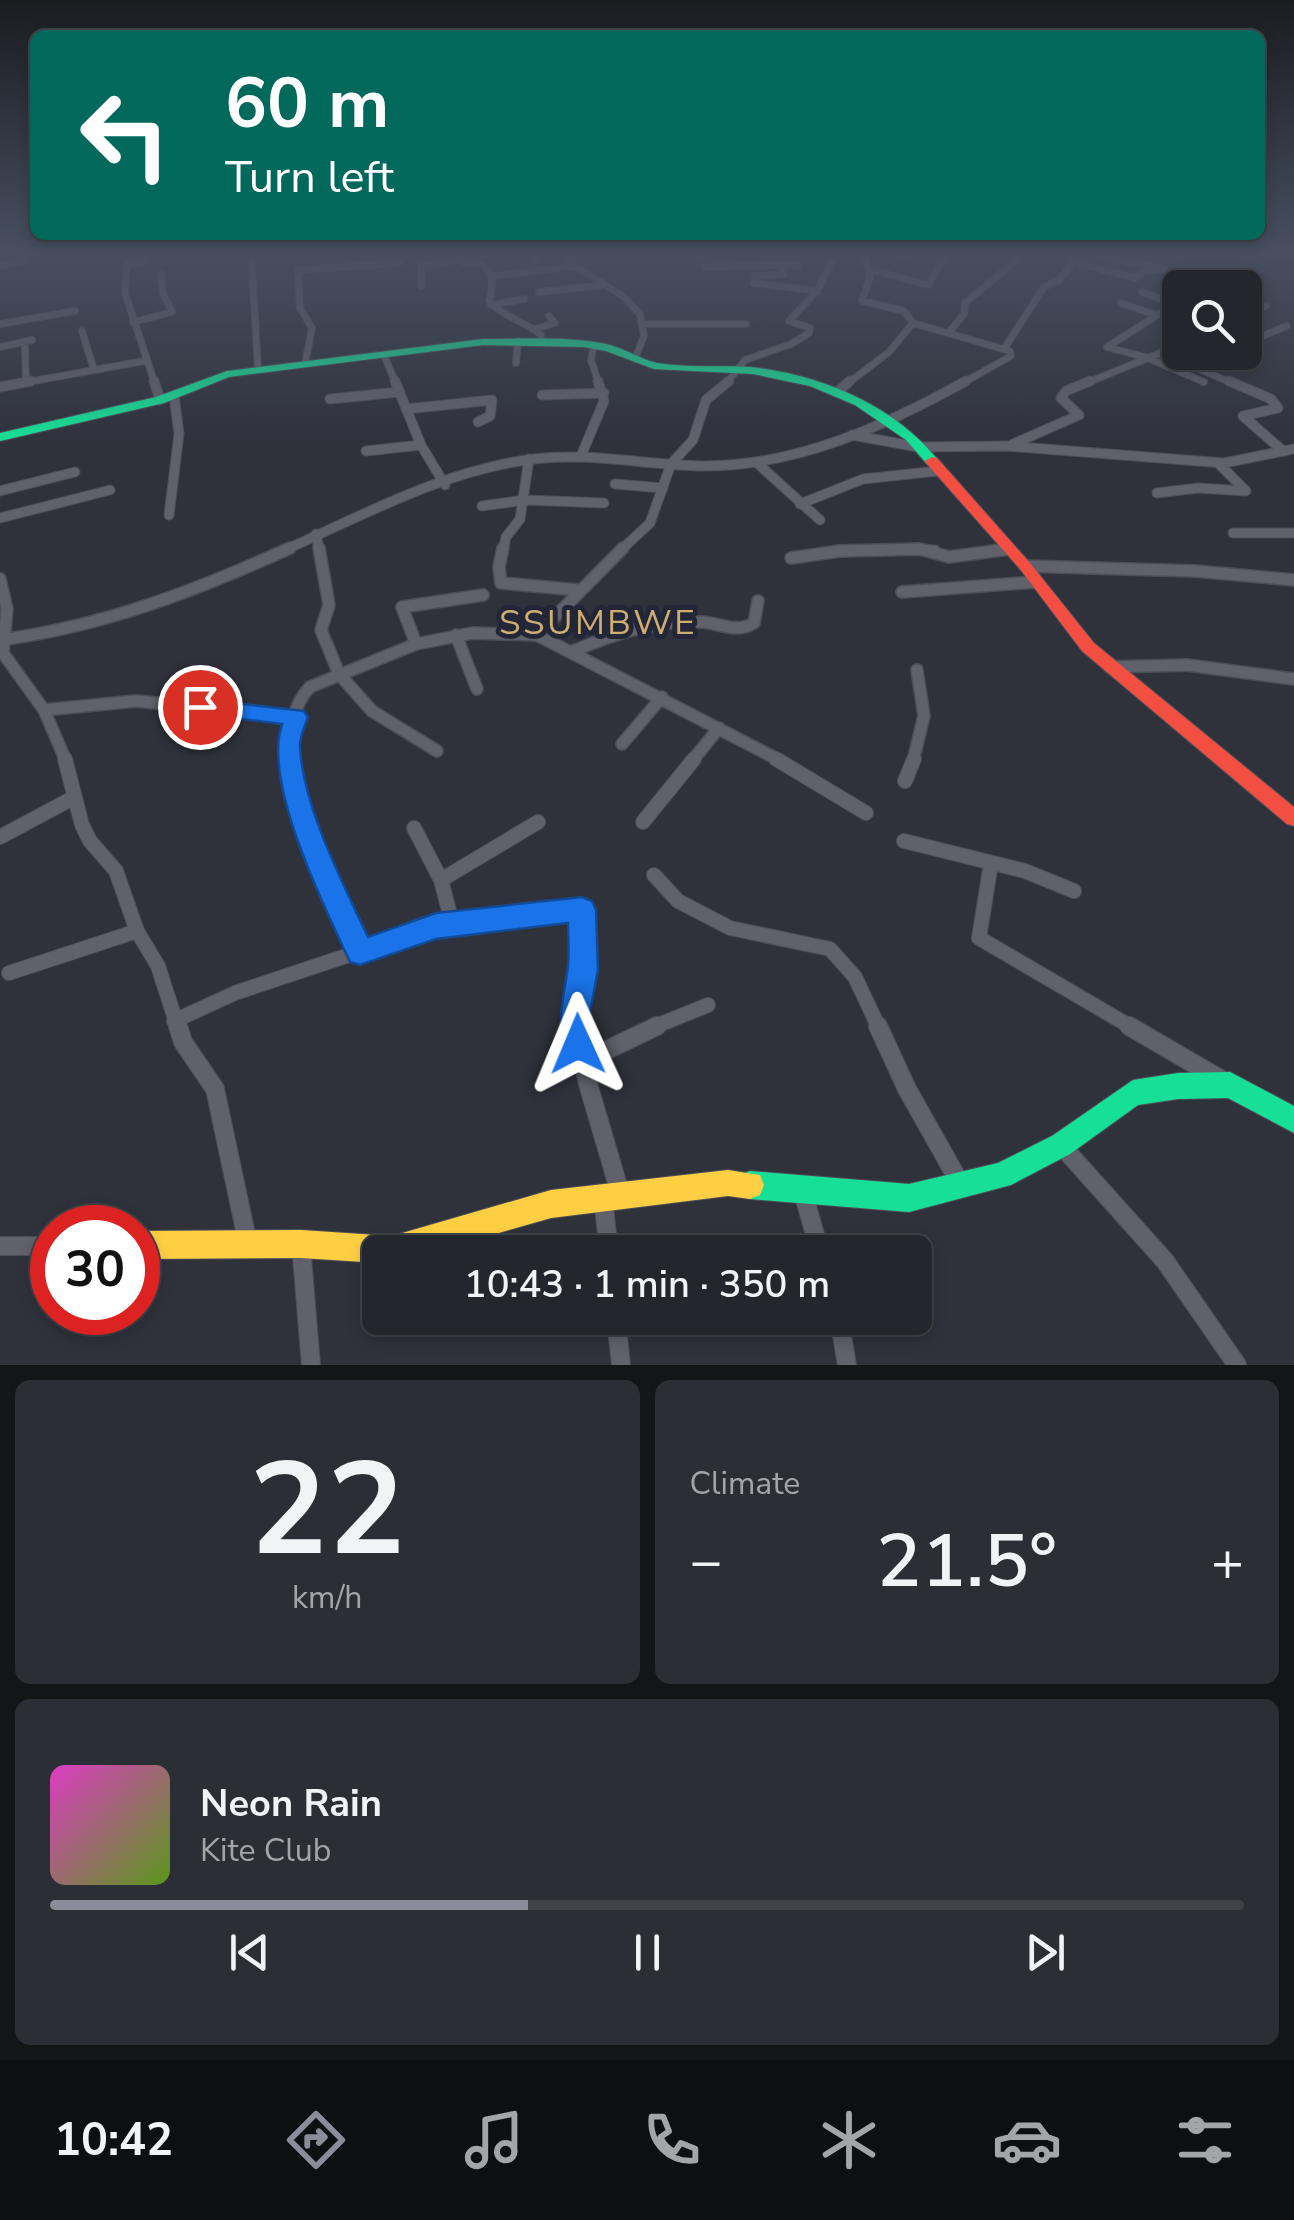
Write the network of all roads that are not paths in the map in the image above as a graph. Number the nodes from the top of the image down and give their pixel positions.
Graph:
1 (50, 315) edge
2 (131, 315) edge
3 (161, 315) edge
4 (255, 315) edge
5 (304, 315) edge
6 (506, 315) edge
7 (639, 315) edge
8 (796, 315) edge
9 (907, 315) edge
10 (963, 315) edge
11 (1026, 315) edge
12 (1152, 315) edge
13 (549, 316) dead end
14 (133, 322) junction
15 (913, 322) junction
16 (0, 324) edge
17 (643, 324) junction
18 (746, 324) dead end
19 (1287, 326) dead end
20 (82, 331) dead end
21 (950, 332) junction
22 (538, 336) junction
23 (1262, 336) edge
24 (32, 340) dead end
25 (518, 342) junction
26 (594, 345) junction
27 (0, 347) edge
28 (24, 348) dead end
29 (1004, 349) junction
30 (1161, 353) edge
31 (384, 355) junction
32 (1148, 358) junction
33 (635, 359) junction
34 (144, 361) junction
35 (516, 363) dead end
36 (305, 364) junction
37 (258, 369) junction
38 (94, 370) junction
39 (735, 370) junction
40 (1205, 370) edge
41 (26, 382) junction
42 (1204, 382) dead end
43 (0, 387) edge
44 (399, 392) junction
45 (836, 392) junction
46 (604, 393) junction
47 (542, 395) dead end
48 (167, 398) junction
49 (330, 399) dead end
50 (406, 409) junction
51 (889, 420) junction
52 (478, 422) dead end
53 (849, 434) junction
54 (0, 437) edge
55 (421, 445) junction
56 (1008, 446) junction
57 (918, 447) junction
58 (366, 450) dead end
59 (1289, 450) edge
60 (581, 456) junction
61 (529, 460) junction
62 (756, 463) junction
63 (1218, 463) junction
64 (671, 464) junction
65 (938, 471) junction
66 (75, 472) dead end
67 (615, 484) dead end
68 (444, 486) junction
69 (663, 488) junction
70 (110, 490) dead end
71 (0, 491) edge
72 (1156, 494) dead end
73 (524, 500) junction
74 (604, 503) dead end
75 (800, 504) junction
76 (482, 506) dead end
77 (170, 515) dead end
78 (0, 518) edge
79 (820, 520) dead end
80 (1233, 533) dead end
81 (1294, 533) edge
82 (316, 534) junction
83 (1008, 549) junction
84 (791, 558) dead end
85 (1030, 574) junction
86 (0, 579) edge
87 (1294, 580) edge
88 (578, 590) junction
89 (902, 592) dead end
90 (483, 595) dead end
91 (758, 602) dead end
92 (456, 635) junction
93 (537, 635) junction
94 (1, 640) edge
95 (416, 644) junction
96 (570, 652) junction
97 (1109, 668) junction
98 (917, 670) dead end
99 (339, 674) junction
100 (1294, 679) edge
101 (478, 689) dead end
102 (662, 696) junction
103 (44, 710) junction
104 (296, 717) junction
105 (720, 728) junction
106 (622, 744) dead end
107 (437, 751) dead end
108 (905, 781) dead end
109 (74, 798) junction
110 (866, 813) dead end
111 (1294, 818) edge
112 (538, 822) dead end
113 (644, 822) dead end
114 (414, 828) dead end
115 (0, 837) edge
116 (904, 841) dead end
117 (992, 863) junction
118 (654, 874) dead end
119 (441, 880) junction
120 (1074, 891) dead end
121 (453, 926) junction
122 (137, 932) junction
123 (360, 952) junction
124 (9, 973) dead end
125 (708, 1005) dead end
126 (174, 1021) junction
127 (582, 1062) junction
128 (1230, 1085) junction
129 (1294, 1120) edge
130 (1061, 1145) junction
131 (962, 1186) junction
132 (802, 1189) junction
133 (612, 1197) junction
134 (610, 1235) edge
135 (815, 1235) edge
136 (248, 1244) junction
137 (301, 1244) junction
138 (160, 1245) edge
139 (0, 1246) edge
140 (30, 1246) edge
141 (617, 1335) edge
142 (844, 1335) edge
143 (311, 1365) edge
144 (620, 1365) edge
145 (847, 1365) edge
146 (1237, 1365) edge

1 - 16 street
2 - 14 street
3 - 14 street
4 - 37 street
5 - 36 street
6 - 22 street
7 - 17 street
8 - 39 street
9 - 15 street
10 - 21 street
11 - 29 street
12 - 32 street
13 - 22 street
14 - 34 street
15 - 21 street
15 - 45 street
17 - 18 street
17 - 33 street
19 - 23 street
20 - 38 street
21 - 29 street
22 - 25 street
22 - 26 street
24 - 27 street
25 - 31 street
25 - 35 street
26 - 33 street
26 - 46 street
28 - 41 street
29 - 51 street
30 - 32 street
31 - 36 street
31 - 44 street
32 - 42 street
32 - 56 street
33 - 39 street
34 - 38 street
34 - 48 street
36 - 37 street
37 - 48 street
38 - 41 street
39 - 45 street
39 - 64 street
40 - 59 street
41 - 43 street
44 - 49 street
44 - 50 street
45 - 51 street
46 - 47 street
46 - 60 street
48 - 54 street
48 - 77 street
50 - 52 street
50 - 55 street
51 - 53 street
51 - 57 street
53 - 57 street
53 - 62 street
55 - 58 street
55 - 68 street
56 - 57 street
56 - 63 street
57 - 65 street
59 - 63 street
60 - 61 street
60 - 64 street
61 - 68 street
61 - 73 street
62 - 64 street
62 - 75 street
63 - 72 street
64 - 69 street
65 - 75 street
65 - 83 street
66 - 71 street
67 - 69 street
68 - 82 street
69 - 88 street
70 - 78 street
73 - 74 street
73 - 76 street
73 - 88 street
75 - 79 street
80 - 81 street
82 - 94 street
82 - 99 street
83 - 84 street
83 - 85 street
85 - 87 street
85 - 89 street
85 - 97 street
86 - 94 street
88 - 93 street
90 - 95 street
91 - 96 street
92 - 93 street
92 - 95 street
92 - 101 street
93 - 96 street
94 - 103 street
95 - 99 street
96 - 102 street
97 - 100 street
97 - 111 street
98 - 108 street
99 - 104 street
99 - 107 street
102 - 105 street
102 - 106 street
103 - 104 street
103 - 109 street
104 - 123 street
105 - 110 street
105 - 113 street
109 - 115 street
109 - 122 street
112 - 119 street
114 - 119 street
116 - 117 street
117 - 120 street
117 - 128 street
118 - 131 street
119 - 121 street
121 - 123 street
121 - 127 street
122 - 124 street
122 - 126 street
123 - 126 street
125 - 127 street
126 - 136 street
127 - 133 street
128 - 129 street
128 - 130 street
130 - 131 street
130 - 146 street
131 - 132 street
132 - 133 street
132 - 135 street
133 - 134 street
133 - 137 street
136 - 137 street
136 - 138 street
137 - 143 street
139 - 140 street
141 - 144 street
142 - 145 street

